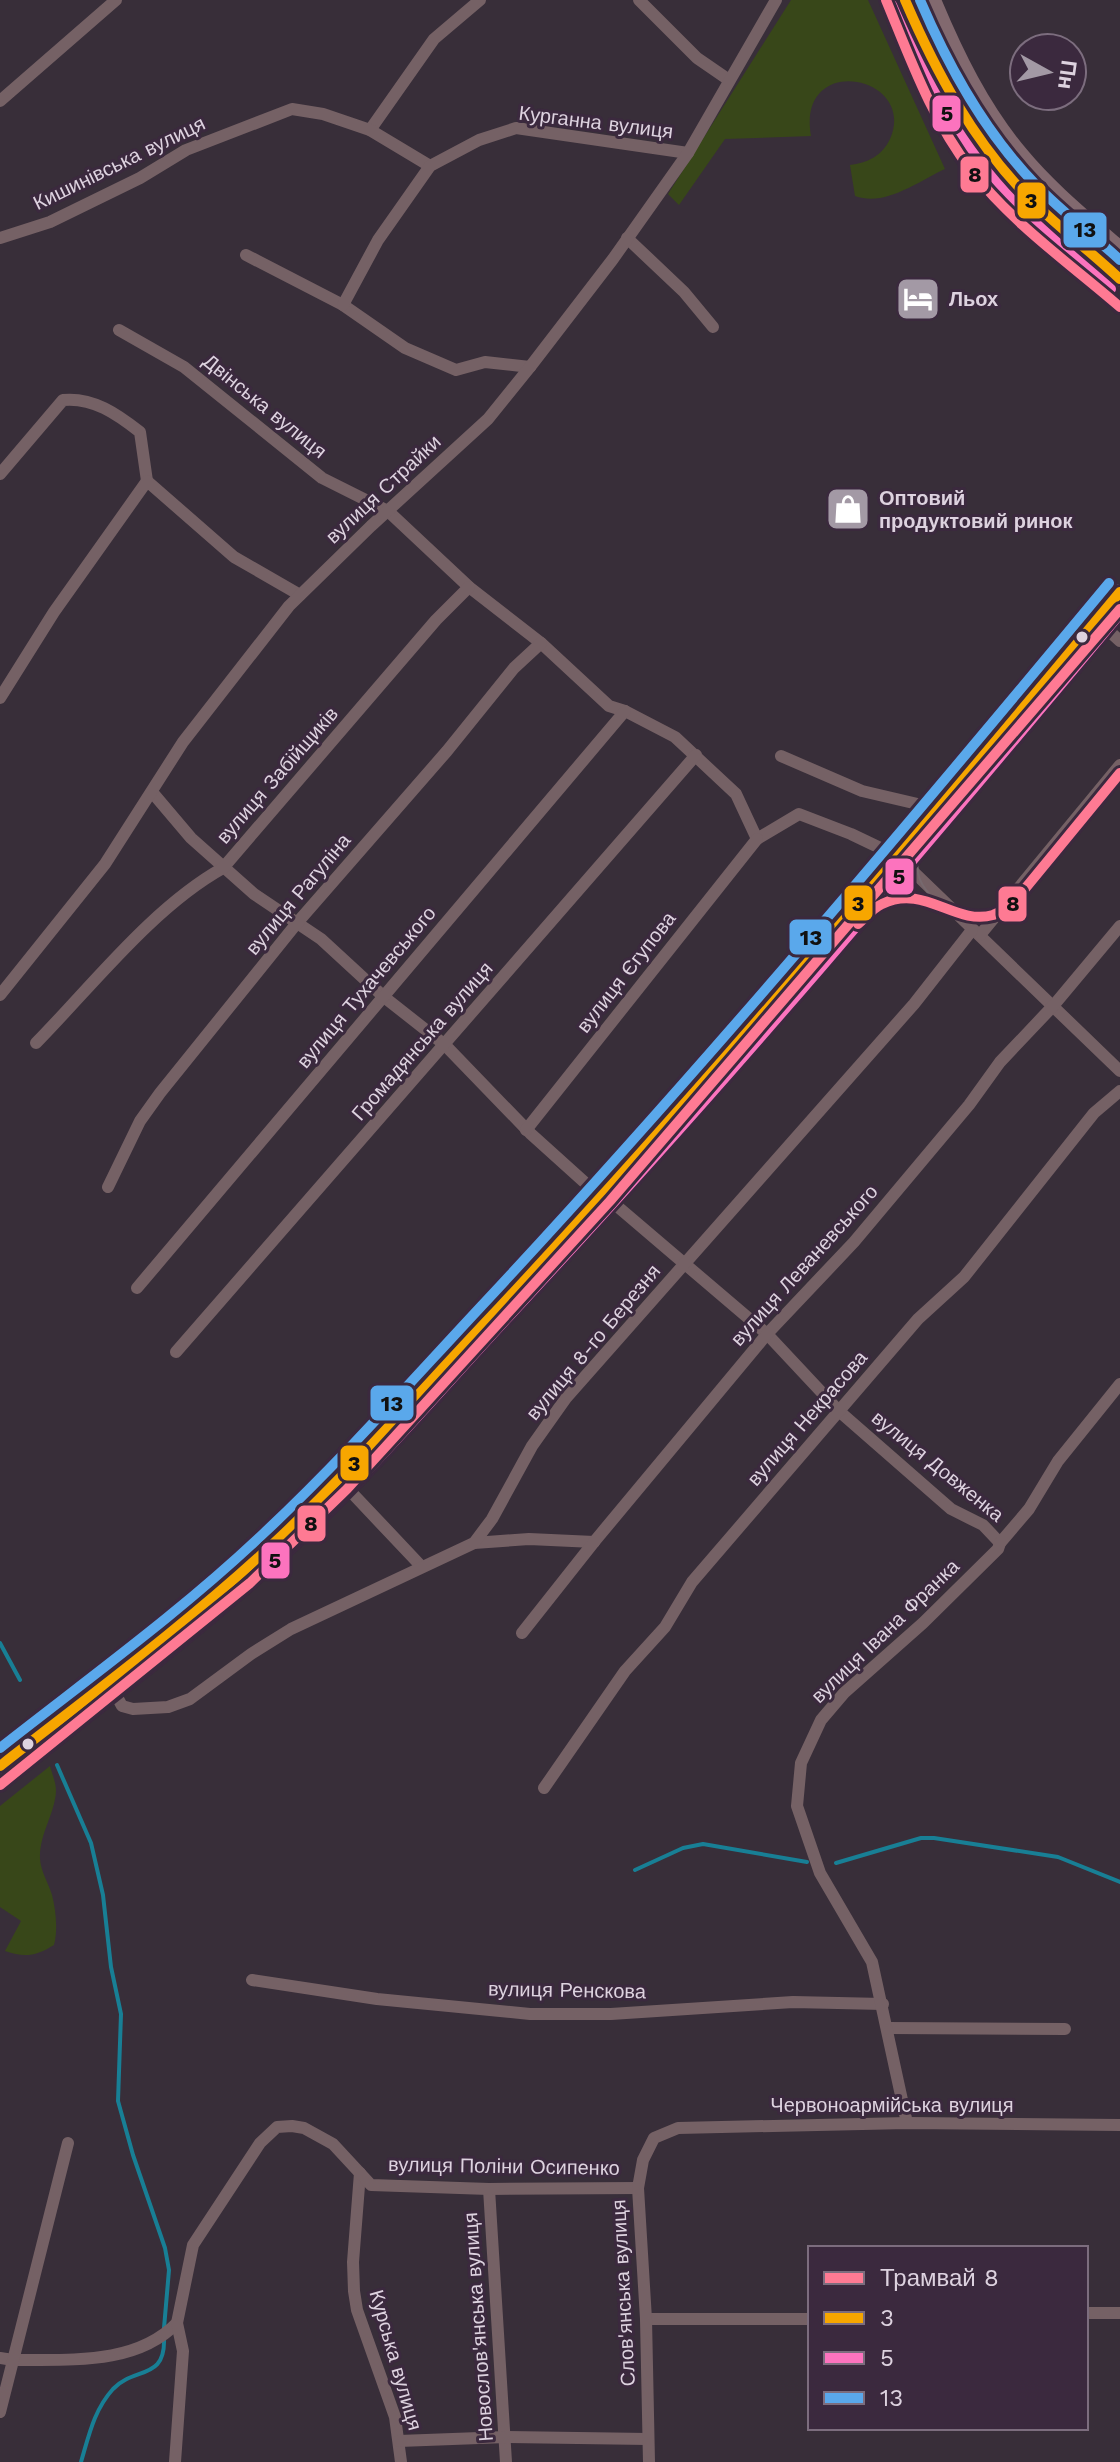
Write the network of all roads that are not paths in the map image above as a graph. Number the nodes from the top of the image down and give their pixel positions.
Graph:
1 (116, 0) edge
2 (480, 0) edge
3 (639, 0) edge
4 (776, 0) edge
5 (905, 0) edge
6 (933, 0) edge
7 (729, 80) junction
8 (0, 101) edge
9 (370, 130) junction
10 (688, 153) junction
11 (430, 166) junction
12 (0, 238) edge
13 (627, 238) junction
14 (1120, 249) edge
15 (246, 255) dead end
16 (1120, 279) edge
17 (343, 305) junction
18 (713, 327) dead end
19 (119, 330) dead end
20 (530, 367) junction
21 (0, 474) edge
22 (147, 481) junction
23 (388, 511) junction
24 (469, 587) junction
25 (1120, 592) edge
26 (300, 595) junction
27 (1096, 619) junction
28 (1120, 641) edge
29 (541, 643) junction
30 (0, 698) edge
31 (625, 711) junction
32 (696, 755) junction
33 (781, 756) dead end
34 (1120, 765) edge
35 (152, 792) junction
36 (939, 809) junction
37 (757, 839) junction
38 (897, 856) junction
39 (223, 868) junction
40 (297, 923) junction
41 (1120, 926) edge
42 (976, 932) junction
43 (0, 995) edge
44 (384, 997) junction
45 (1054, 1005) junction
46 (36, 1043) dead end
47 (445, 1045) junction
48 (1120, 1071) edge
49 (1120, 1091) edge
50 (526, 1130) junction
51 (108, 1187) dead end
52 (604, 1195) junction
53 (684, 1265) junction
54 (137, 1288) dead end
55 (767, 1334) junction
56 (176, 1352) dead end
57 (1120, 1384) edge
58 (840, 1412) junction
59 (337, 1481) junction
60 (594, 1542) junction
61 (474, 1543) junction
62 (1000, 1543) junction
63 (421, 1566) junction
64 (522, 1633) dead end
65 (108, 1680) junction
66 (0, 1766) edge
67 (544, 1788) dead end
68 (252, 1980) dead end
69 (883, 2004) junction
70 (888, 2028) junction
71 (1065, 2029) dead end
72 (907, 2123) junction
73 (1120, 2125) edge
74 (665, 2132) joint
75 (68, 2143) dead end
76 (360, 2173) junction
77 (638, 2188) junction
78 (489, 2189) junction
79 (1088, 2313) edge
80 (1120, 2313) edge
81 (646, 2319) junction
82 (808, 2319) edge
83 (169, 2329) junction
84 (6, 2359) edge
85 (0, 2412) edge
86 (506, 2437) junction
87 (648, 2439) junction
88 (399, 2441) junction
89 (175, 2462) edge
90 (401, 2462) edge
91 (506, 2462) edge
92 (649, 2462) edge

1 - 8 street
2 - 9 street
3 - 7 street
4 - 7 street, вулиця Страйки
5 - 16 main road
6 - 14 main road
7 - 10 street, вулиця Страйки
9 - 11 street, Кишинівська вулиця
9 - 12 street, Кишинівська вулиця
10 - 11 street, Курганна вулиця
10 - 13 street, вулиця Страйки
11 - 17 street, Курганна вулиця
13 - 18 street
13 - 20 street, вулиця Страйки
15 - 17 street
17 - 20 street
19 - 23 street, Двінська вулиця
20 - 23 street, вулиця Страйки
21 - 22 street
22 - 26 street
22 - 30 street
23 - 24 street, Двінська вулиця
23 - 26 street, вулиця Страйки
24 - 29 street, Двінська вулиця
24 - 39 street, вулиця Забійщиків
25 - 27 main road
26 - 35 street, вулиця Страйки
27 - 28 street
27 - 36 main road
29 - 31 street, Двінська вулиця
29 - 40 street, вулиця Рагуліна
31 - 32 street, Двінська вулиця
31 - 44 street, вулиця Тухачевського
32 - 37 street, Двінська вулиця
32 - 47 street, Громадянська вулиця
33 - 36 street
34 - 42 street, вулиця 8-го Березня
35 - 39 street, вулиця Довженка
35 - 43 street, вулиця Страйки
36 - 38 main road
37 - 38 street
37 - 50 street, вулиця Єгупова
38 - 42 street
38 - 52 main road
39 - 40 street, вулиця Довженка
39 - 46 street, вулиця Забійщиків
40 - 44 street, вулиця Довженка
40 - 51 street, вулиця Рагуліна
41 - 45 street, вулиця Леваневського
42 - 45 street
42 - 53 street, вулиця 8-го Березня
44 - 47 street, вулиця Довженка
44 - 54 street, вулиця Тухачевського
45 - 48 street
45 - 55 street, вулиця Леваневського
47 - 50 street, вулиця Довженка
47 - 56 street, Громадянська вулиця
49 - 58 street, вулиця Некрасова
50 - 52 street, вулиця Довженка
52 - 53 street, вулиця Довженка
52 - 59 main road
53 - 55 street, вулиця Довженка
53 - 61 street, вулиця 8-го Березня
55 - 58 street, вулиця Довженка
55 - 60 street, вулиця Леваневського
57 - 62 street, вулиця Івана Франка
58 - 62 street, вулиця Довженка
58 - 67 street, вулиця Некрасова
59 - 63 street
59 - 65 main road
60 - 61 street
60 - 64 street, вулиця Леваневського
61 - 63 street
62 - 69 street, вулиця Івана Франка
63 - 65 street
65 - 66 main road
68 - 69 street, вулиця Ренскова
69 - 70 street, вулиця Івана Франка
70 - 71 street
70 - 72 street, вулиця Івана Франка
72 - 73 street, Червоноармійська вулиця
72 - 74 street, Червоноармійська вулиця
74 - 77 street, Слов'янська вулиця
75 - 84 street
76 - 78 street, вулиця Поліни Осипенко
76 - 83 street, вулиця Поліни Осипенко
76 - 88 street, Курська вулиця
77 - 78 street, вулиця Поліни Осипенко
77 - 81 street, Слов'янська вулиця
78 - 86 street, Новослов'янська вулиця
79 - 80 street
81 - 82 street
81 - 87 street, Слов'янська вулиця
83 - 84 street
83 - 89 street, вулиця Поліни Осипенко
84 - 85 street
86 - 87 street
86 - 88 street
86 - 91 street, Новослов'янська вулиця
87 - 92 street, Слов'янська вулиця
88 - 90 street, Курська вулиця

